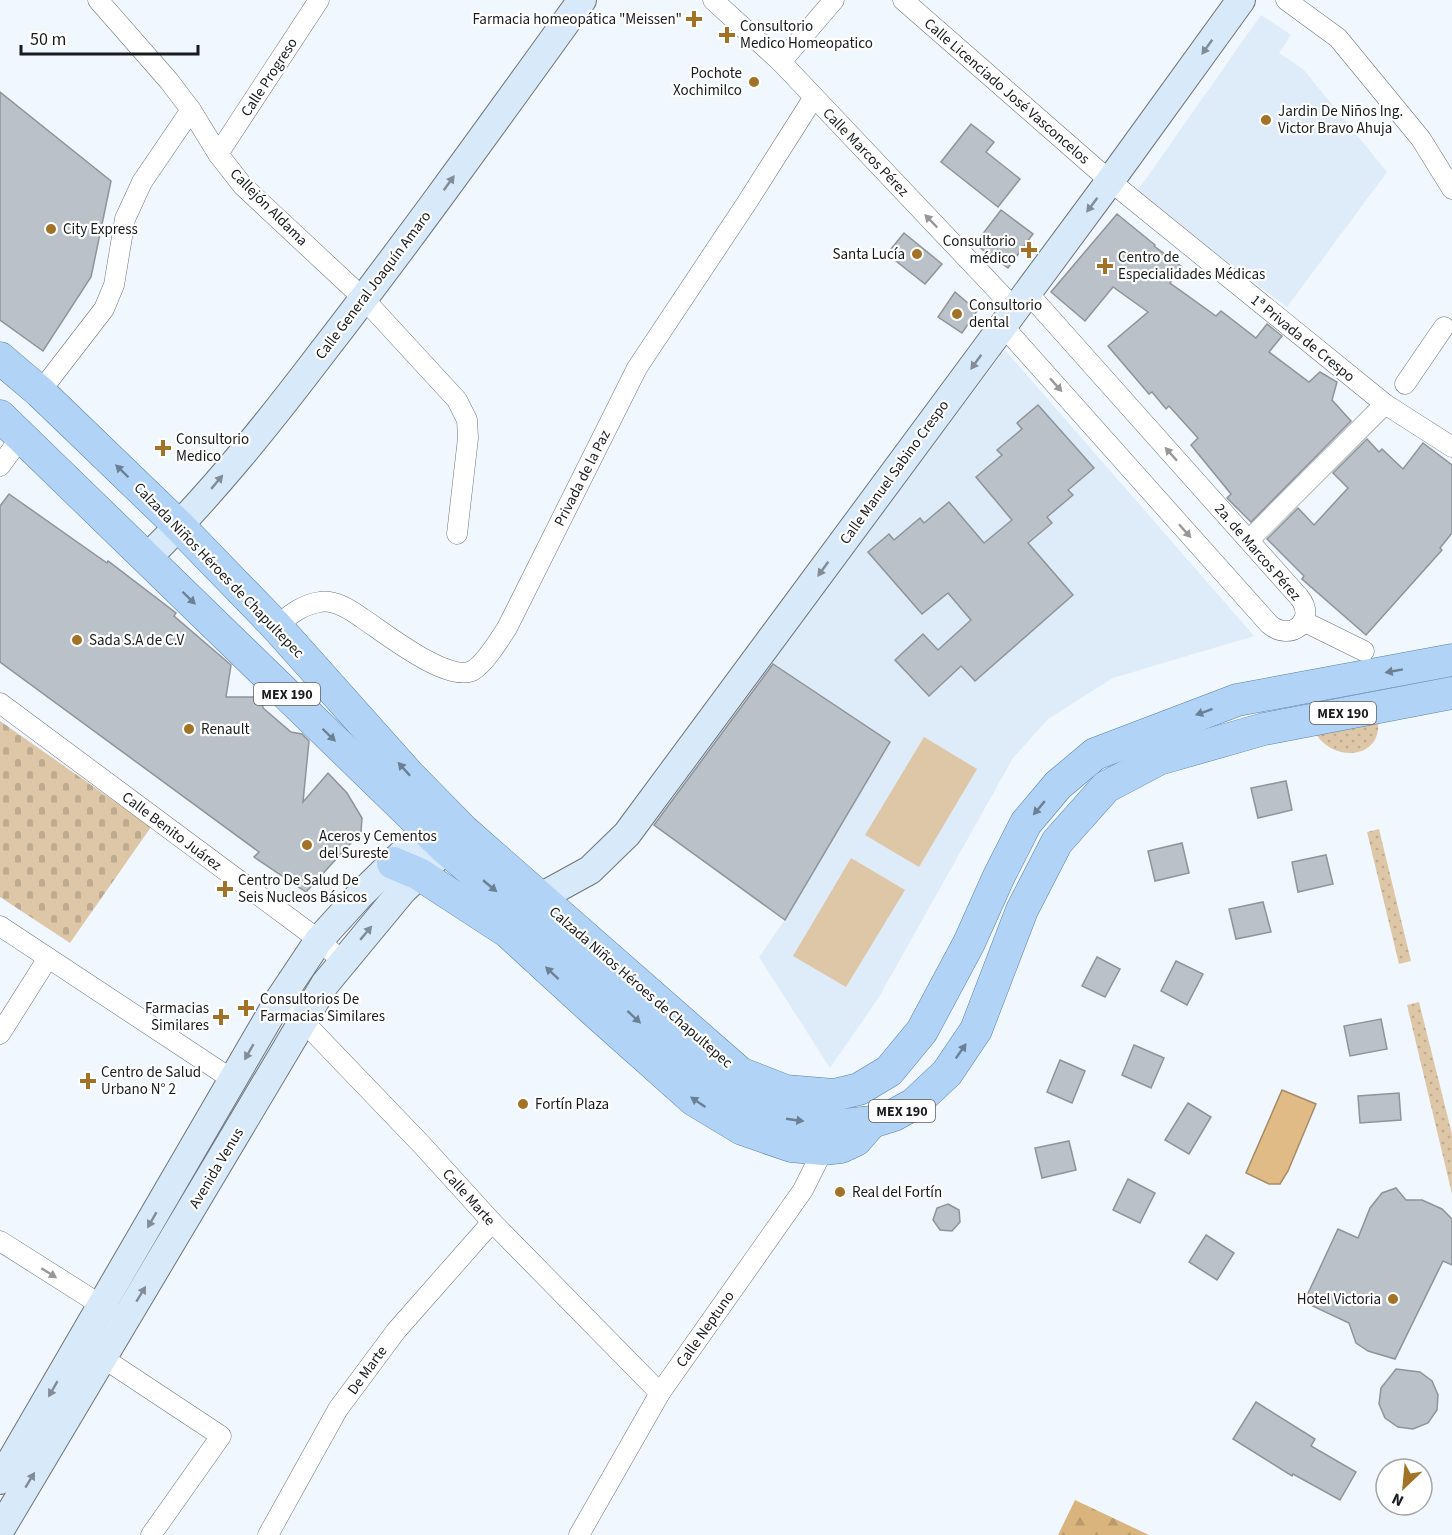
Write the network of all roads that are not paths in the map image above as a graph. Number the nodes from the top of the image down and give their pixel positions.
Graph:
1 (98, 0) edge
2 (320, 0) edge
3 (582, 0) edge
4 (713, 0) edge
5 (834, 0) edge
6 (903, 0) edge
7 (1241, 0) edge
8 (1286, 0) edge
9 (781, 62) junction
10 (814, 97) junction
11 (190, 110) junction
12 (218, 154) junction
13 (1110, 182) junction
14 (1452, 189) edge
15 (358, 307) junction
16 (1015, 309) junction
17 (1448, 322) edge
18 (0, 358) edge
19 (1405, 384) dead end
20 (40, 392) junction
21 (1384, 404) junction
22 (11, 426) edge
23 (1452, 447) edge
24 (0, 466) edge
25 (179, 526) junction
26 (457, 534) dead end
27 (1248, 540) junction
28 (147, 558) junction
29 (1303, 621) junction
30 (276, 626) junction
31 (1364, 651) dead end
32 (1452, 660) edge
33 (1452, 693) edge
34 (0, 704) edge
35 (445, 831) junction
36 (406, 868) junction
37 (527, 902) junction
38 (0, 926) edge
39 (319, 940) junction
40 (48, 958) junction
41 (343, 962) junction
42 (279, 1000) junction
43 (303, 1021) junction
44 (0, 1034) edge
45 (889, 1071) junction
46 (233, 1080) junction
47 (872, 1122) junction
48 (829, 1137) junction
49 (492, 1222) junction
50 (0, 1241) edge
51 (113, 1313) junction
52 (92, 1350) junction
53 (660, 1393) junction
54 (0, 1480) edge
55 (0, 1530) edge
56 (151, 1535) edge
57 (268, 1535) edge
58 (579, 1535) edge

1 - 11 street, Callejón Aldama
2 - 12 street, Calle Progreso
15 -> 3 street, Calle General Joaquín Amaro
4 - 9 street, Calle Marcos Pérez
5 - 9 street
6 - 13 street, Calle Licenciado José Vasconcelos
7 -> 13 street, Calle Manuel Sabino Crespo
8 - 14 street
9 - 10 street, Calle Marcos Pérez
16 -> 10 street, Calle Marcos Pérez
10 - 30 street, Privada de la Paz
11 - 12 street, Callejón Aldama
11 - 20 street
12 - 15 street, Callejón Aldama
13 -> 16 street, Calle Manuel Sabino Crespo
13 - 21 street, 1ª Privada de Crespo
25 -> 15 street, Calle General Joaquín Amaro
15 - 26 street, Callejón Aldama
27 -> 16 street, 2a. de Marcos Pérez
16 -> 29 street, 2a. de Marcos Pérez
16 -> 37 street, Calle Manuel Sabino Crespo
17 - 19 street
18 - 20 main road, Calzada Niños Héroes de Chapultepec / MEX 190
25 -> 20 main road, Calzada Niños Héroes de Chapultepec / MEX 190
21 - 23 street, 1ª Privada de Crespo
21 - 27 street
22 - 24 street
22 - 28 main road, Calzada Niños Héroes de Chapultepec / MEX 190
25 - 28 street, Calle General Joaquín Amaro
25 - 30 main road, Calzada Niños Héroes de Chapultepec / MEX 190
27 - 29 street, 2a. de Marcos Pérez
28 -> 35 main road, Calzada Niños Héroes de Chapultepec / MEX 190
29 - 31 street
35 -> 30 main road, Calzada Niños Héroes de Chapultepec / MEX 190
32 -> 45 main road, Calzada Niños Héroes de Chapultepec / MEX 190
47 -> 33 main road, MEX 190
34 - 39 street, Calle Benito Juárez
35 - 36 street, Avenida Venus
35 - 37 main road, Calzada Niños Héroes de Chapultepec / MEX 190
36 - 39 street, Avenida Venus
41 -> 36 street, Avenida Venus
48 -> 36 main road
37 - 45 main road, Calzada Niños Héroes de Chapultepec / MEX 190
37 -> 48 main road, Calzada Niños Héroes de Chapultepec / MEX 190
38 - 40 street
39 - 41 street, Calle Benito Juárez
39 - 42 street, Avenida Venus
40 - 44 street
40 - 46 street
41 - 43 street, Avenida Venus
42 - 43 street, Calle Marte
42 -> 46 street, Avenida Venus
43 - 49 street, Calle Marte
51 -> 43 street, Avenida Venus
45 - 47 main road
46 -> 51 street, Avenida Venus
47 - 48 main road
48 - 53 street, Calle Neptuno
49 - 53 street, Calle Marte
49 - 57 street, De Marte
50 -> 51 street
51 - 52 street, Avenida Venus
52 -> 54 street, Avenida Venus
55 -> 52 street, Avenida Venus
52 - 56 street
53 - 58 street, Calle Neptuno

